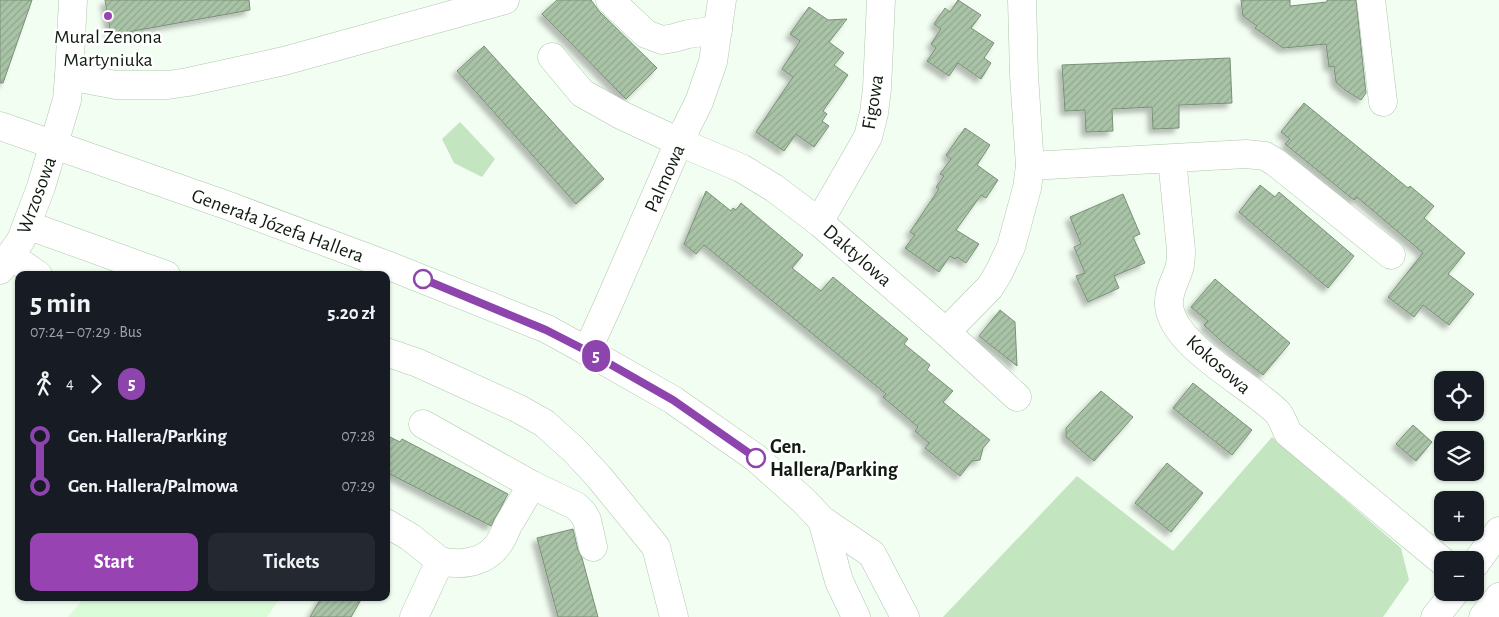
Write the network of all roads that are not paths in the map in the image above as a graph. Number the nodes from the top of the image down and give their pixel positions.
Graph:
1 (73, 0) edge
2 (505, 0) edge
3 (610, 0) edge
4 (722, 0) edge
5 (881, 0) edge
6 (1022, 0) edge
7 (1371, 0) edge
8 (718, 30) junction
9 (552, 57) dead end
10 (70, 76) junction
11 (1383, 102) dead end
12 (0, 126) edge
13 (679, 142) junction
14 (54, 145) junction
15 (1172, 159) junction
16 (1030, 166) junction
17 (819, 222) junction
18 (27, 225) junction
19 (1391, 255) dead end
20 (5, 263) edge
21 (27, 271) edge
22 (155, 271) edge
23 (946, 332) junction
24 (587, 351) junction
25 (390, 353) edge
26 (1017, 398) dead end
27 (423, 424) dead end
28 (532, 484) junction
29 (822, 520) junction
30 (390, 524) edge
31 (1499, 531) edge
32 (592, 547) dead end
33 (1484, 552) edge
34 (1434, 553) edge
35 (440, 561) junction
36 (1499, 596) edge
37 (1448, 601) edge
38 (414, 617) edge
39 (674, 617) edge
40 (856, 617) edge
41 (905, 617) edge
42 (1435, 617) edge
43 (1483, 617) edge

1 - 10 street, Wrzosowa
2 - 10 street
3 - 8 street
4 - 8 street, Palmowa
5 - 17 street, Figowa
6 - 16 street
7 - 11 street
8 - 13 street, Palmowa
9 - 13 street, Daktylowa
10 - 14 street, Wrzosowa
12 - 14 street, Generała Józefa Hallera
13 - 17 street, Daktylowa
13 - 24 street, Palmowa
14 - 18 street, Wrzosowa
14 - 24 street, Generała Józefa Hallera
15 - 16 street
15 - 19 street
15 - 34 street, Kokosowa
16 - 23 street
17 - 23 street, Daktylowa
18 - 20 street, Wrzosowa
18 - 22 street
20 - 21 street
23 - 26 street, Daktylowa
24 - 29 street, Generała Józefa Hallera
25 - 39 street
27 - 28 street
28 - 32 street
28 - 35 street
29 - 40 street, Generała Józefa Hallera
29 - 41 street, Generała Józefa Hallera
30 - 35 street
31 - 33 street
35 - 38 street
36 - 43 street
37 - 42 street

